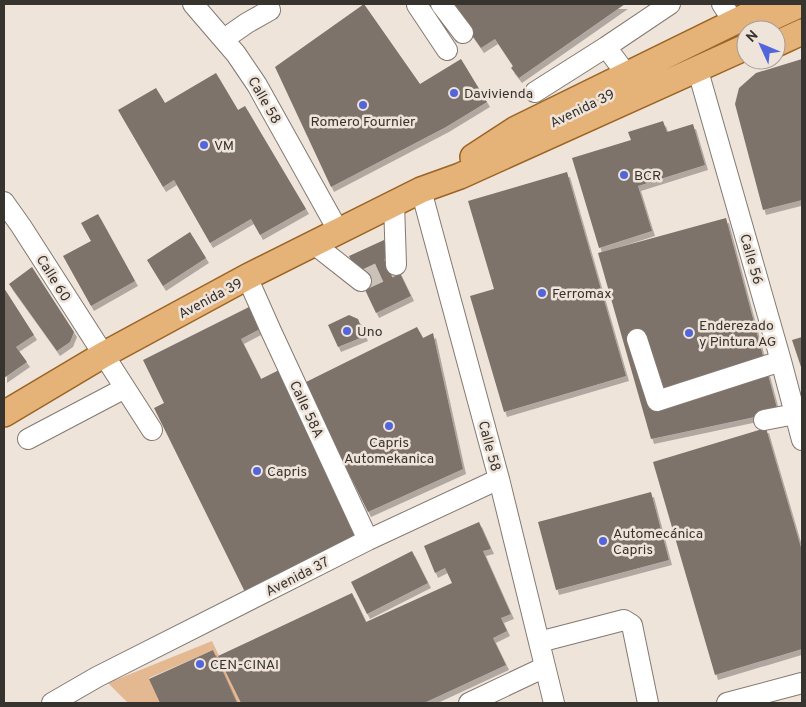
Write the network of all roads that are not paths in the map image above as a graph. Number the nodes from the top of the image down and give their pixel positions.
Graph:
1 (194, 4) edge
2 (418, 4) edge
3 (441, 4) edge
4 (670, 4) edge
5 (771, 4) edge
6 (801, 4) edge
7 (270, 10) dead end
8 (739, 20) edge
9 (741, 20) edge
10 (736, 21) edge
11 (802, 21) edge
12 (736, 22) edge
13 (786, 28) edge
14 (802, 32) edge
15 (463, 33) dead end
16 (224, 39) junction
17 (786, 39) edge
18 (606, 47) junction
19 (447, 50) dead end
20 (736, 51) edge
21 (736, 62) edge
22 (627, 75) junction
23 (700, 78) junction
24 (535, 92) dead end
25 (454, 175) junction
26 (421, 190) junction
27 (4, 202) edge
28 (394, 203) junction
29 (339, 232) junction
30 (314, 244) junction
31 (396, 265) dead end
32 (247, 278) junction
33 (361, 281) dead end
34 (637, 339) dead end
35 (103, 355) junction
36 (781, 360) junction
37 (125, 388) junction
38 (4, 414) edge
39 (795, 414) junction
40 (764, 420) dead end
41 (152, 430) dead end
42 (28, 439) dead end
43 (802, 440) edge
44 (498, 479) junction
45 (368, 540) junction
46 (539, 642) junction
47 (545, 667) junction
48 (802, 683) edge
49 (52, 703) edge
50 (469, 703) edge
51 (554, 703) edge
52 (648, 703) edge
53 (727, 703) edge

1 - 16 street, Calle 58
2 - 19 street
3 - 15 street
4 - 18 street
5 - 8 main road
6 - 9 main road, Avenida 39
7 - 16 street
10 - 22 main road
11 - 13 main road
12 - 25 main road, Avenida 39
14 - 17 main road
16 - 29 street, Calle 58
18 - 22 street
18 - 24 street
20 - 25 main road, Avenida 39
21 - 23 main road
22 - 25 main road
23 - 25 main road
23 - 36 street, Calle 56
25 - 26 main road, Avenida 39
26 - 28 main road, Avenida 39
26 - 44 street, Calle 58
27 - 35 street, Calle 60
28 - 29 main road, Avenida 39
28 - 31 street
29 - 30 main road, Avenida 39
30 - 32 main road, Avenida 39
30 - 33 street
32 - 35 main road, Avenida 39
32 - 45 street, Calle 58A
34 - 36 street
35 - 37 street, Calle 60
35 - 38 main road, Avenida 39
36 - 39 street, Calle 56
37 - 41 street, Calle 60
37 - 42 street
39 - 40 street
39 - 43 street, Calle 56
44 - 45 street, Avenida 37
44 - 46 street, Calle 58
45 - 49 street, Avenida 37
46 - 47 street, Calle 58
46 - 52 street
47 - 50 street
47 - 51 street, Calle 58
48 - 53 street

